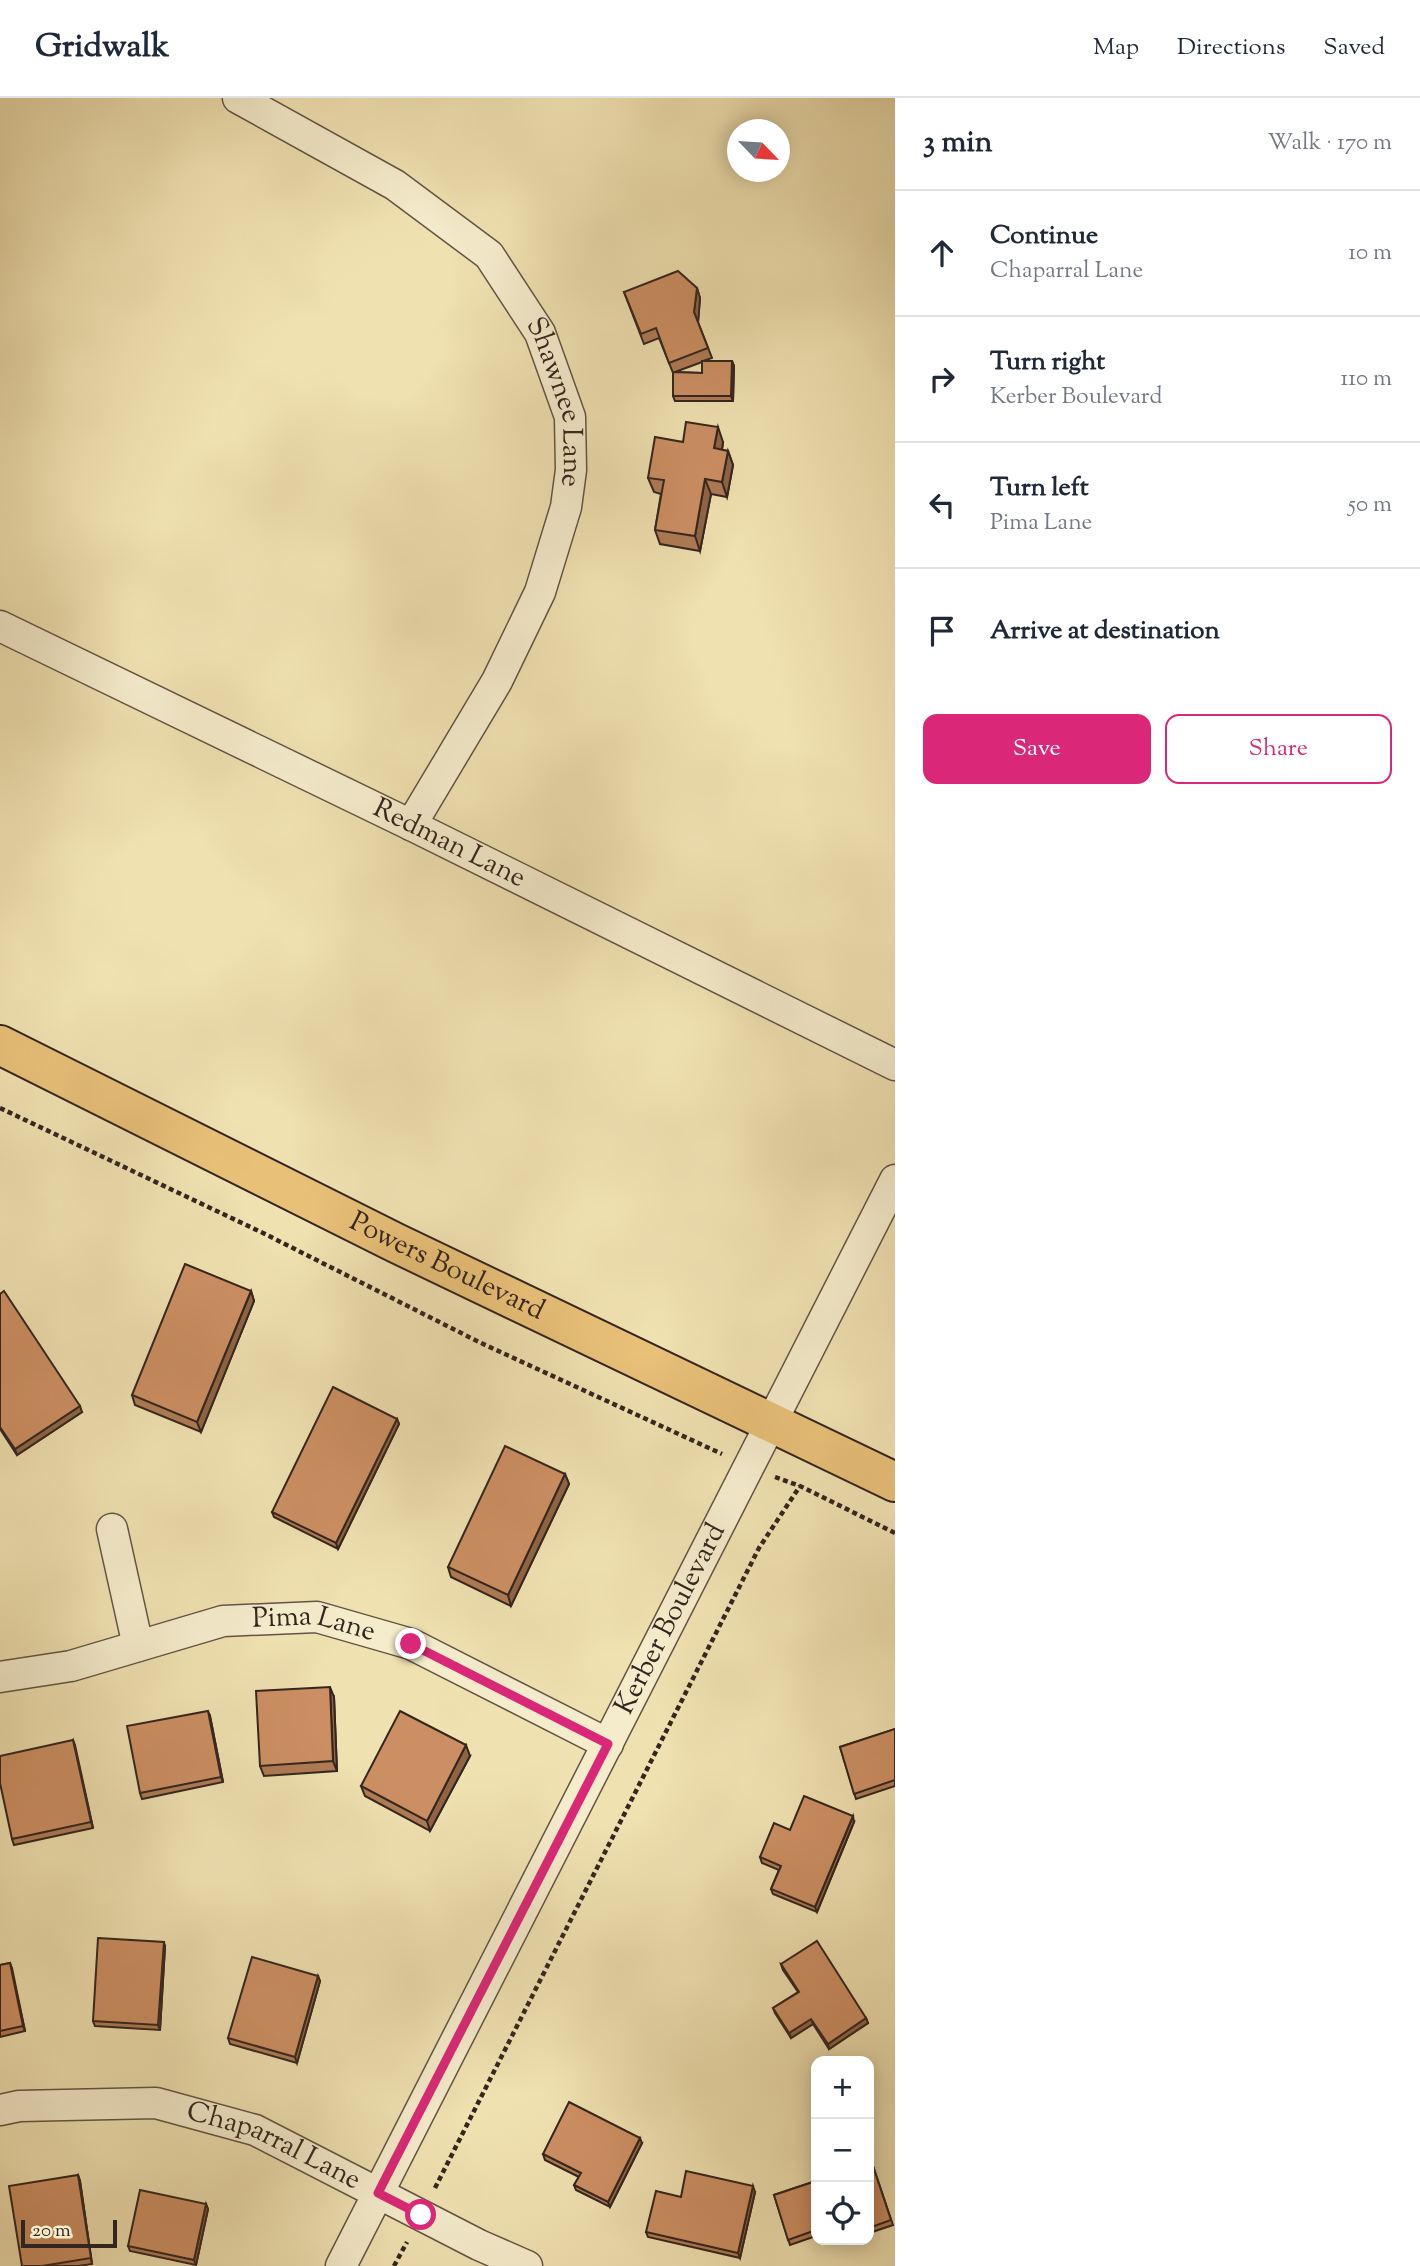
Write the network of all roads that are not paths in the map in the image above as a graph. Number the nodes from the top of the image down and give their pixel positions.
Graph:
1 (238, 98) edge
2 (0, 626) edge
3 (411, 825) junction
4 (0, 1045) edge
5 (895, 1065) edge
6 (895, 1180) edge
7 (772, 1423) junction
8 (895, 1482) edge
9 (112, 1529) dead end
10 (138, 1646) junction
11 (0, 1677) edge
12 (608, 1744) junction
13 (0, 2110) edge
14 (378, 2193) junction
15 (341, 2266) edge
16 (527, 2266) edge

1 - 3 street, Shawnee Lane
2 - 3 street, Redman Lane
3 - 5 street, Redman Lane
4 - 7 main road, Powers Boulevard
6 - 7 street, Kerber Boulevard
7 - 8 main road, Powers Boulevard
7 - 12 street, Kerber Boulevard
9 - 10 street
10 - 11 street, Pima Lane
10 - 12 street, Pima Lane
12 - 14 street, Kerber Boulevard
13 - 14 street, Chaparral Lane
14 - 15 street, Kerber Boulevard
14 - 16 street, Chaparral Lane

